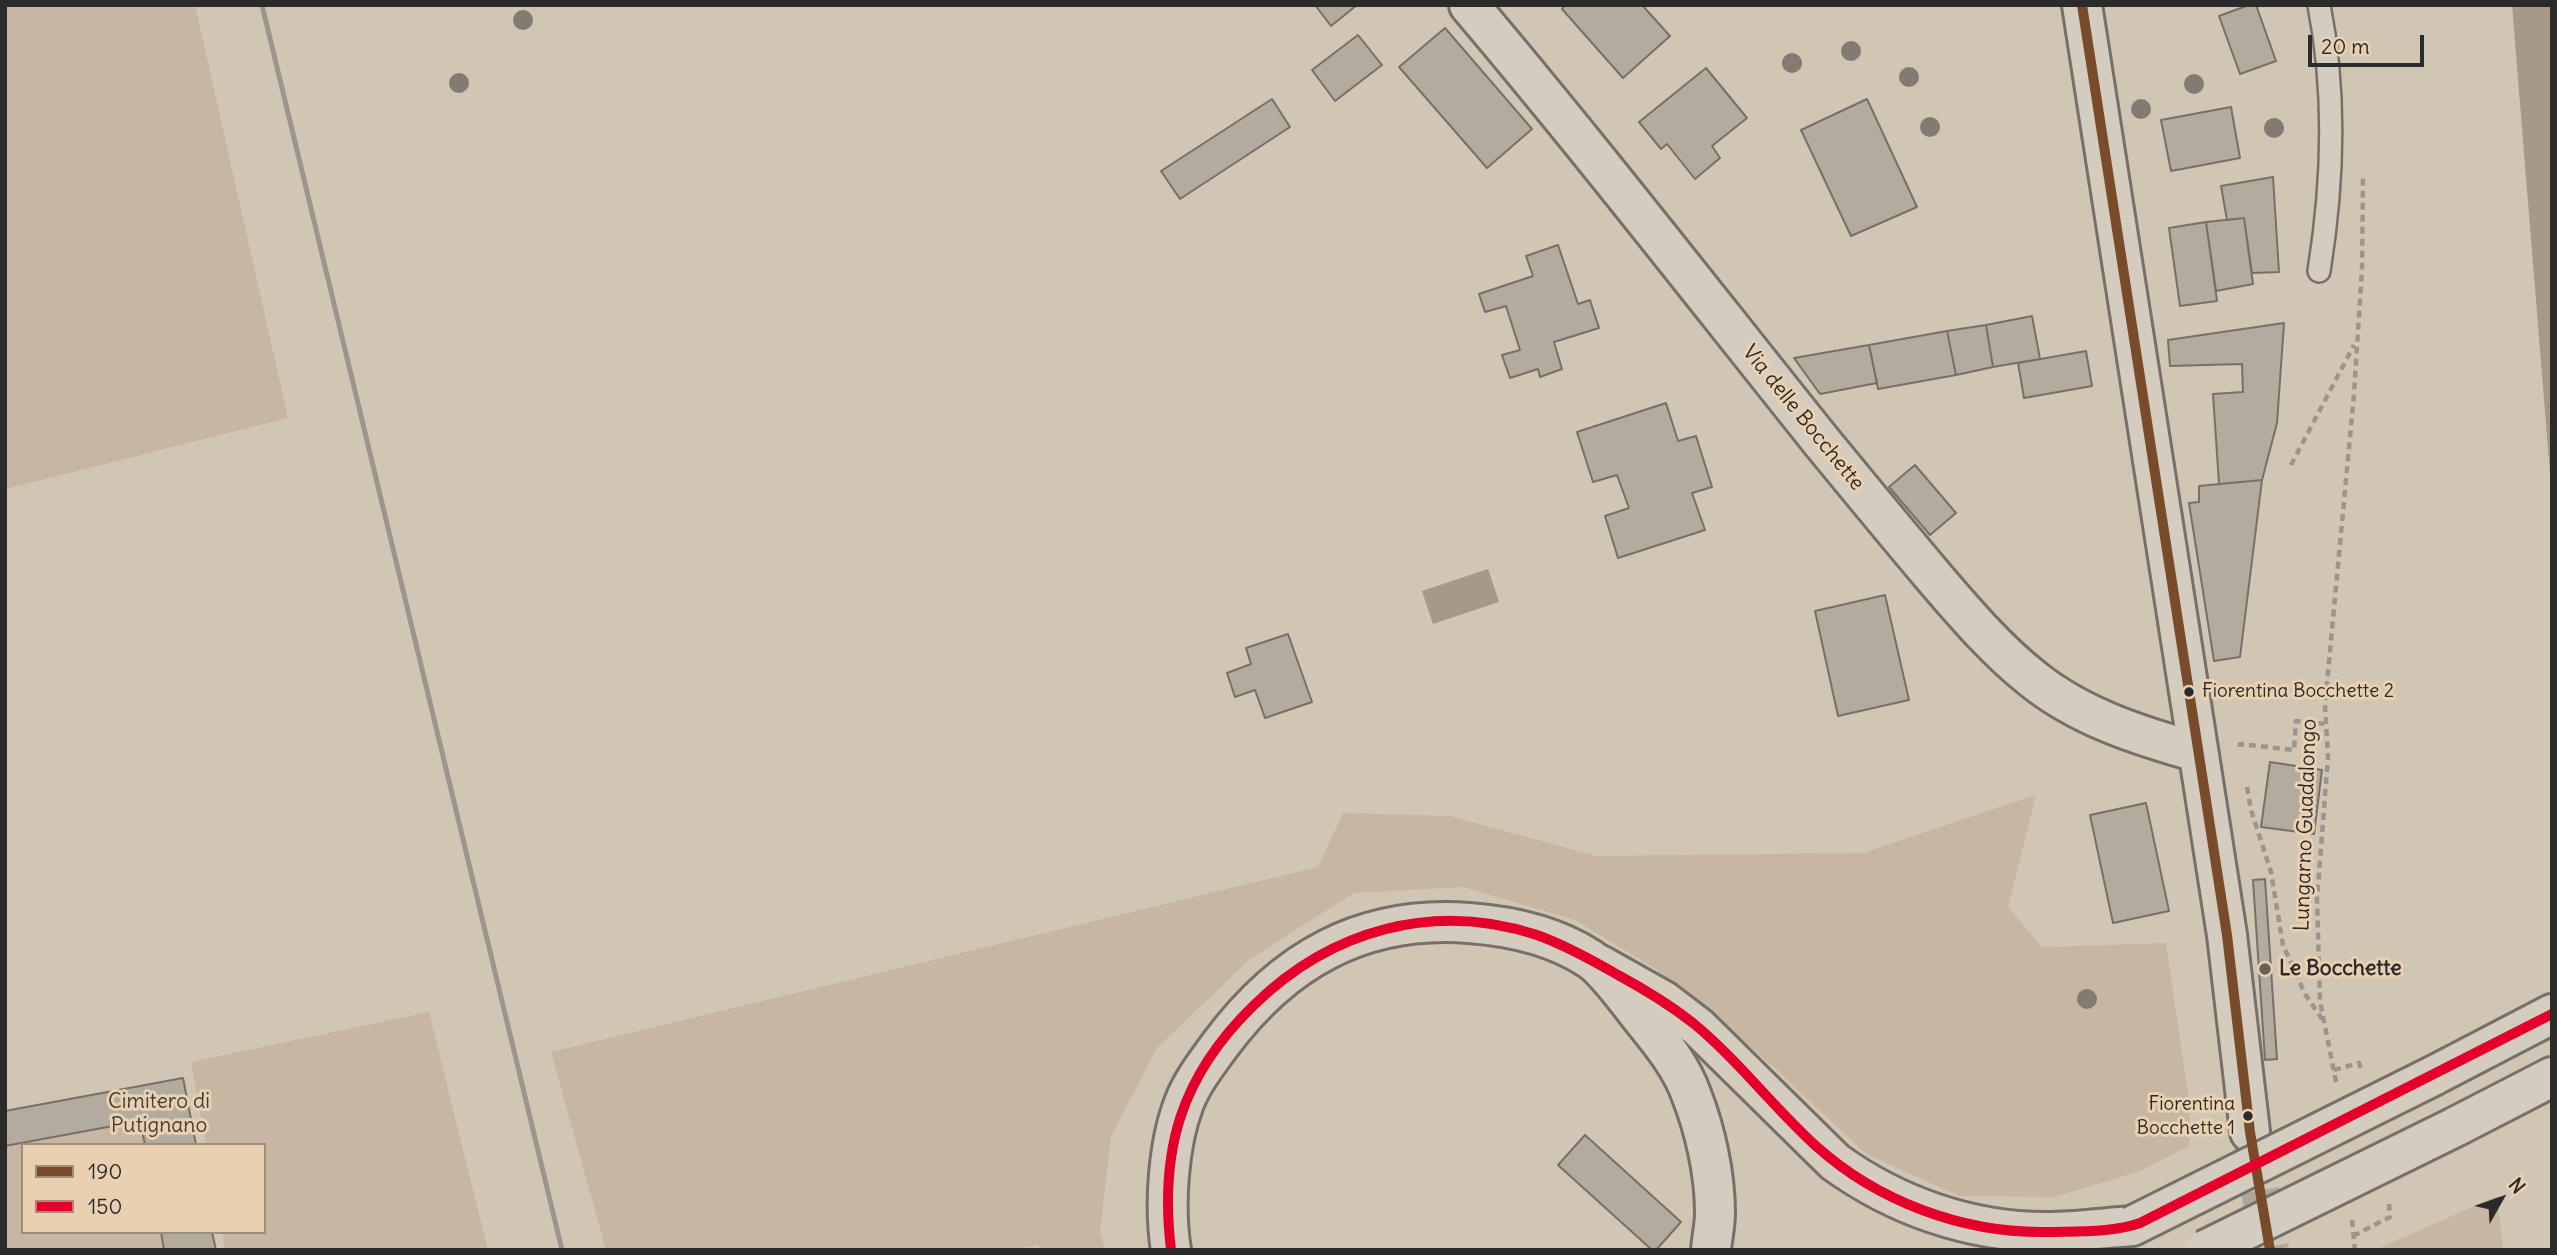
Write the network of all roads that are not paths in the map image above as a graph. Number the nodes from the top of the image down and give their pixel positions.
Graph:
1 (1469, 5) edge
2 (2082, 5) edge
3 (2319, 5) edge
4 (2319, 271) dead end
5 (2197, 752) junction
6 (1592, 960) junction
7 (2552, 1014) edge
8 (2552, 1077) edge
9 (2250, 1132) tunnel mouth
10 (2132, 1226) junction
11 (1171, 1250) edge
12 (1711, 1250) edge
13 (2086, 1250) edge
14 (2205, 1250) edge

1 - 5 main road, Via delle Bocchette
2 - 5 main road
3 - 4 lane
5 - 9 main road
6 - 10 main road
6 - 11 main road
6 - 12 main road
7 - 10 main road, bridge
8 - 14 main road, bridge
10 - 13 main road

